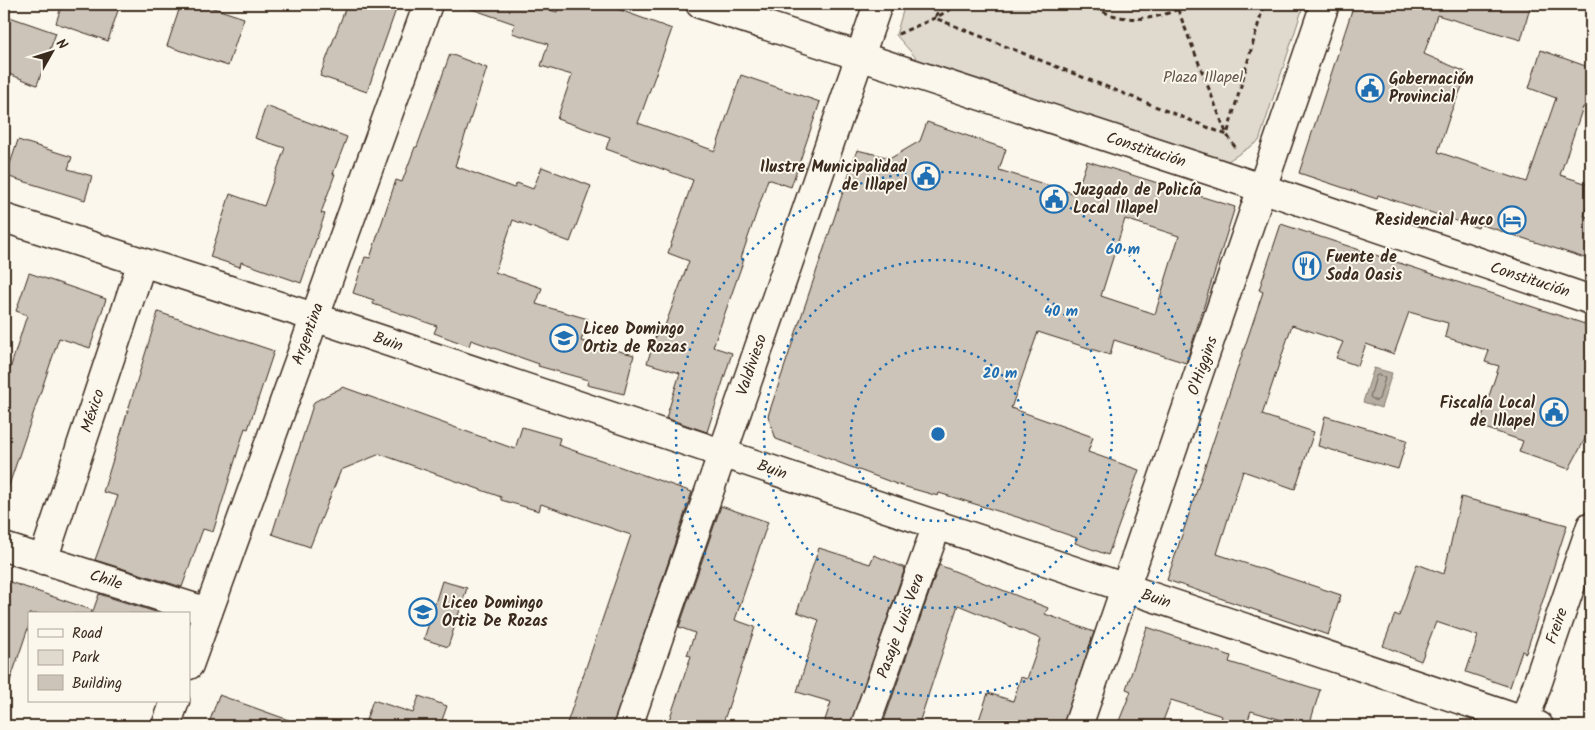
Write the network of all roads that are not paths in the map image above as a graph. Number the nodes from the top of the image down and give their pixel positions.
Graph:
1 (428, 4) edge
2 (700, 4) edge
3 (878, 4) edge
4 (1325, 4) edge
5 (859, 56) junction
6 (1263, 190) junction
7 (4, 218) edge
8 (142, 262) junction
9 (1591, 300) edge
10 (314, 317) junction
11 (722, 453) junction
12 (937, 525) junction
13 (1591, 526) edge
14 (4, 547) edge
15 (43, 560) junction
16 (1127, 589) junction
17 (208, 612) junction
18 (190, 661) edge
19 (175, 702) edge
20 (1529, 725) edge
21 (166, 726) edge
22 (628, 726) edge
23 (865, 726) edge
24 (1078, 726) edge

1 - 10 street, Argentina
2 - 5 street, Constitución
3 - 5 street, Valdivieso
4 - 6 street, O'Higgins
5 - 6 street, Constitución
5 - 11 street, Valdivieso
6 - 9 street, Constitución
6 - 16 street, O'Higgins
7 - 8 street, Buin
8 - 10 street, Buin
8 - 15 street, México
10 - 11 street, Buin
10 - 17 street, Argentina
11 - 12 street, Buin
11 - 22 street, Valdivieso
12 - 16 street, Buin
12 - 23 street, Pasaje Luis Vera
13 - 20 street, Freire
14 - 15 street, Chile
15 - 17 street, Chile
16 - 20 street, Buin
16 - 24 street, O'Higgins
17 - 18 street, Argentina
19 - 21 street

